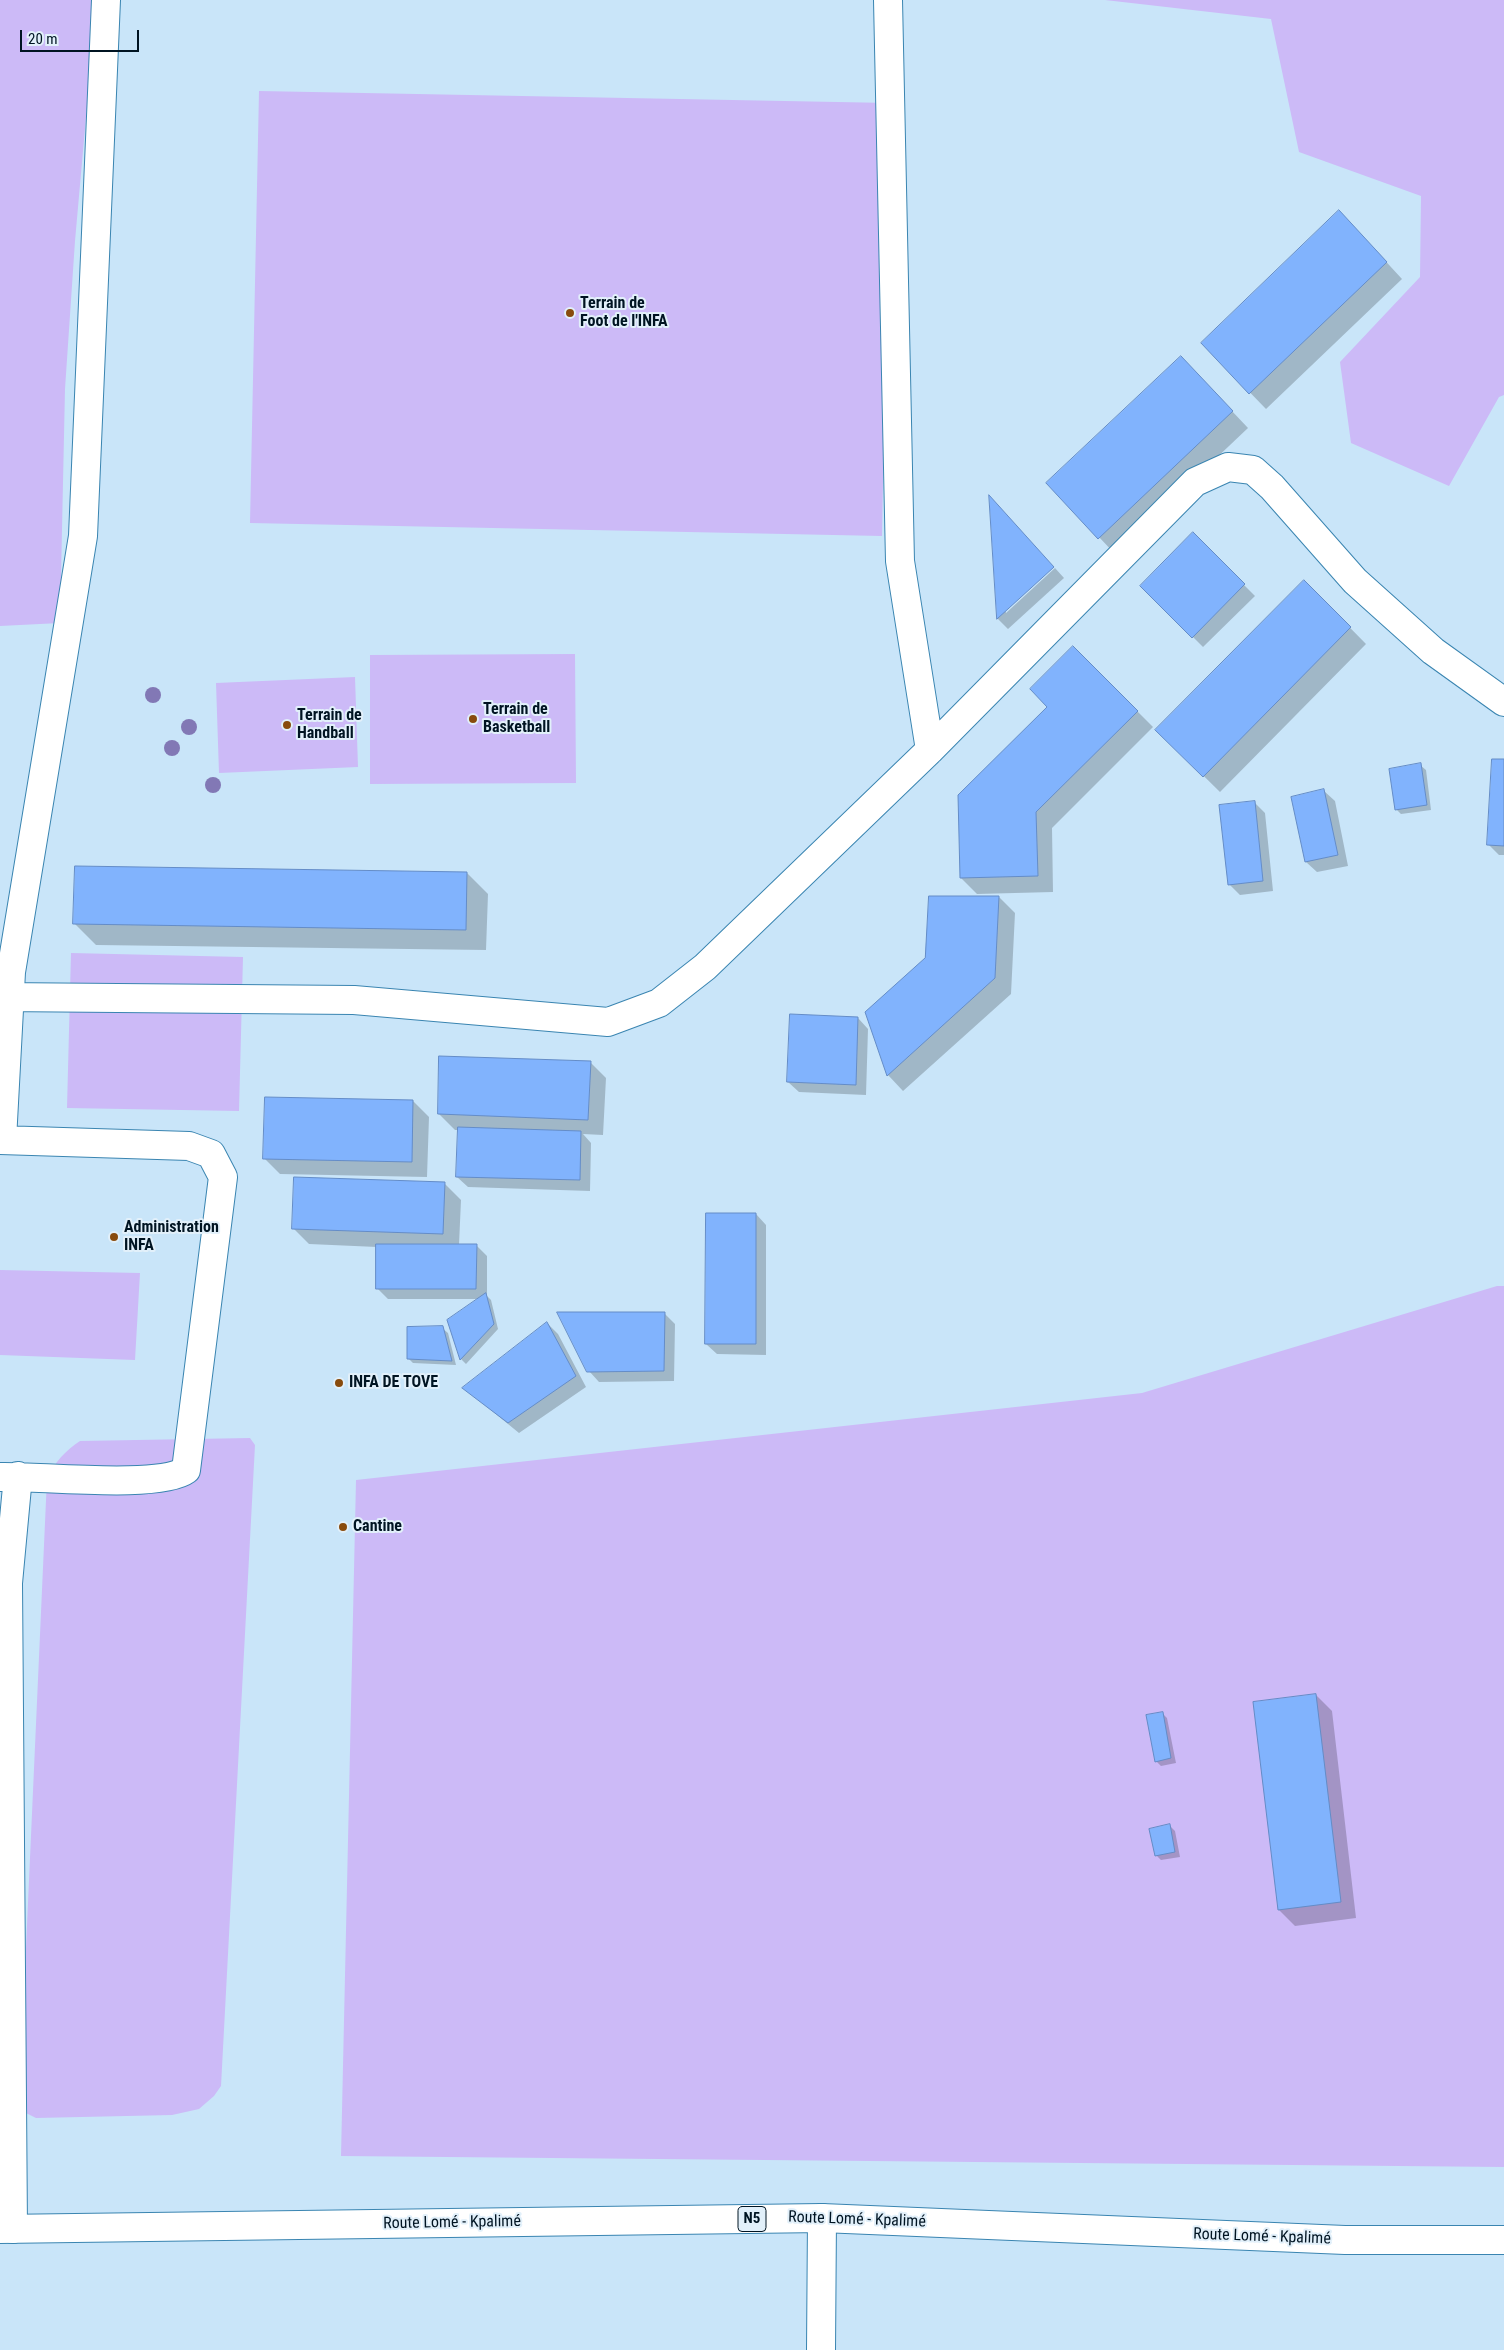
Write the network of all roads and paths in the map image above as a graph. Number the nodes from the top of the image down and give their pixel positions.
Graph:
1 (106, 0) edge
2 (888, 0) edge
3 (1504, 702) edge
4 (930, 750) junction
5 (4, 997) edge
6 (1, 1140) edge
7 (9, 1477) edge
8 (822, 2218) junction
9 (6, 2229) edge
10 (1504, 2240) edge
11 (821, 2350) edge

1 - 5 main road
2 - 4 main road
3 - 4 main road
4 - 5 main road
5 - 6 main road
6 - 7 main road
7 - 9 main road
8 - 9 main road, Route Lomé - Kpalimé / N5
8 - 10 main road, Route Lomé - Kpalimé / N5
8 - 11 main road

